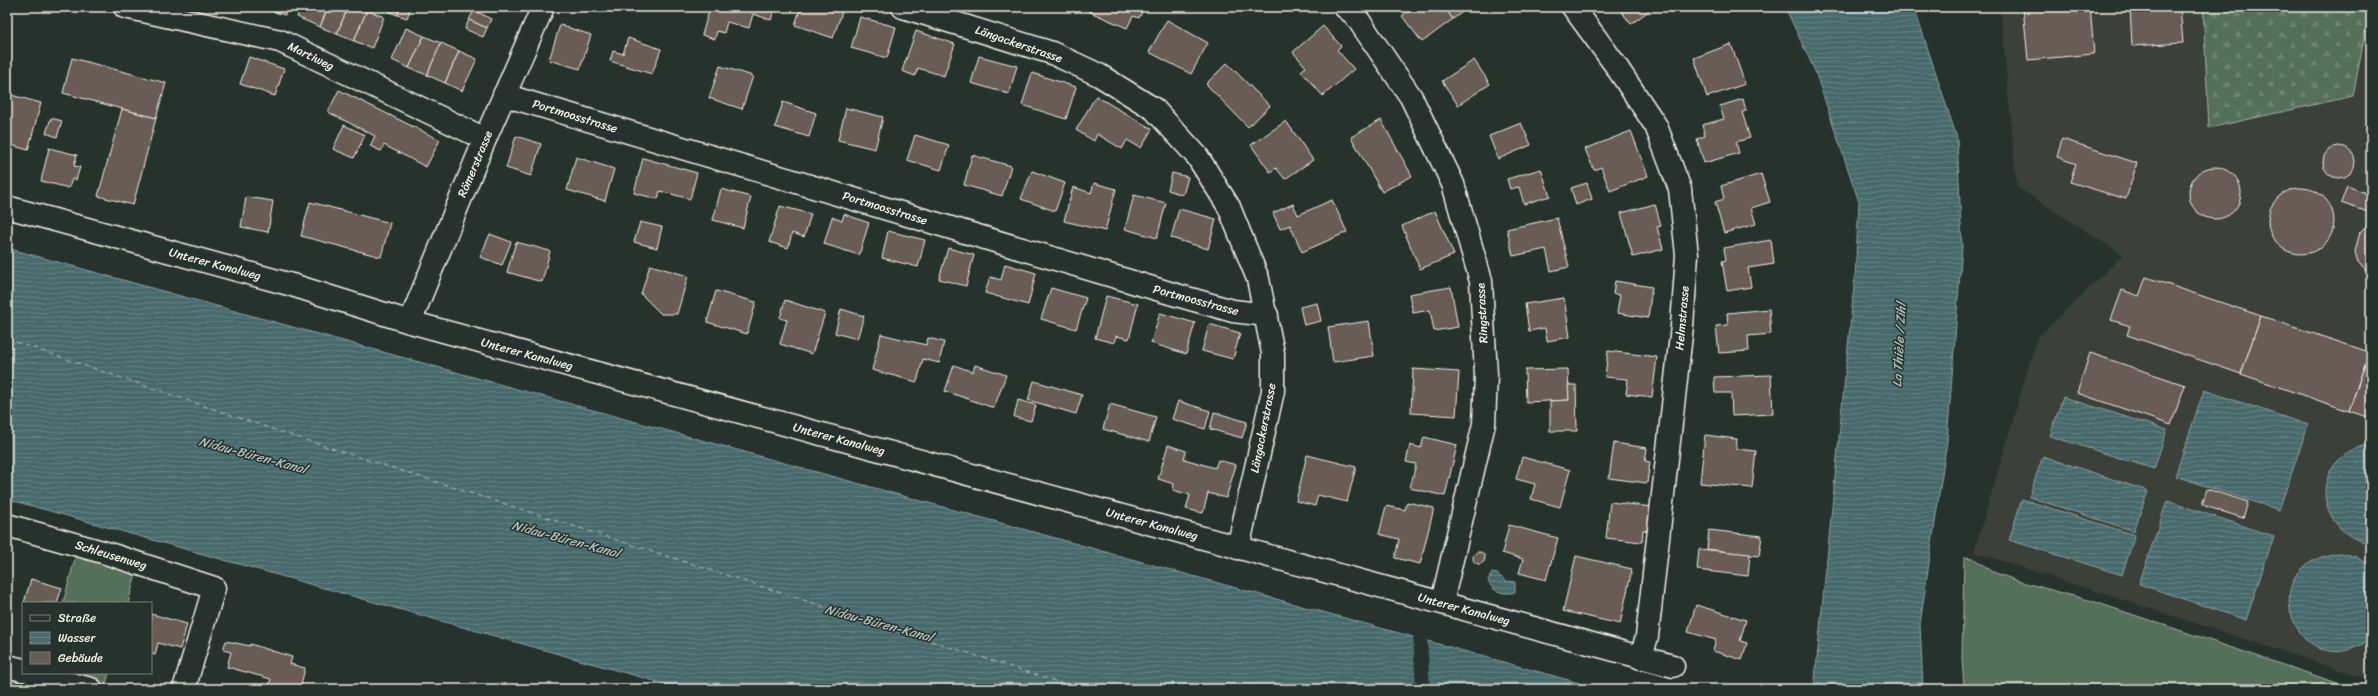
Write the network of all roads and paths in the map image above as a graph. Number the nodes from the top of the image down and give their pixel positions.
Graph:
1 (125, 7) edge
2 (543, 7) edge
3 (903, 7) edge
4 (1573, 7) edge
5 (1355, 10) edge
6 (504, 95) junction
7 (486, 139) junction
8 (7, 207) edge
9 (1267, 315) junction
10 (410, 322) junction
11 (7, 525) edge
12 (1238, 548) junction
13 (1442, 602) junction
14 (1641, 658) junction
15 (7, 666) edge
16 (1673, 666) dead end
17 (22, 670) edge
18 (36, 674) edge
19 (91, 689) edge
20 (184, 689) edge

1 - 7 street, Martiweg
2 - 6 street, Römerstrasse
3 - 9 street, Längackerstrasse
4 - 14 street, Helmstrasse
5 - 13 street, Ringstrasse
6 - 7 street, Römerstrasse
6 - 9 street, Portmoosstrasse
7 - 10 street, Römerstrasse
8 - 10 street, Unterer Kanalweg
9 - 12 street, Längackerstrasse
10 - 12 street, Unterer Kanalweg
11 - 20 street, Schleusenweg
12 - 13 street, Unterer Kanalweg
13 - 14 street, Unterer Kanalweg
14 - 16 street, Unterer Kanalweg
15 - 17 street
18 - 19 street

